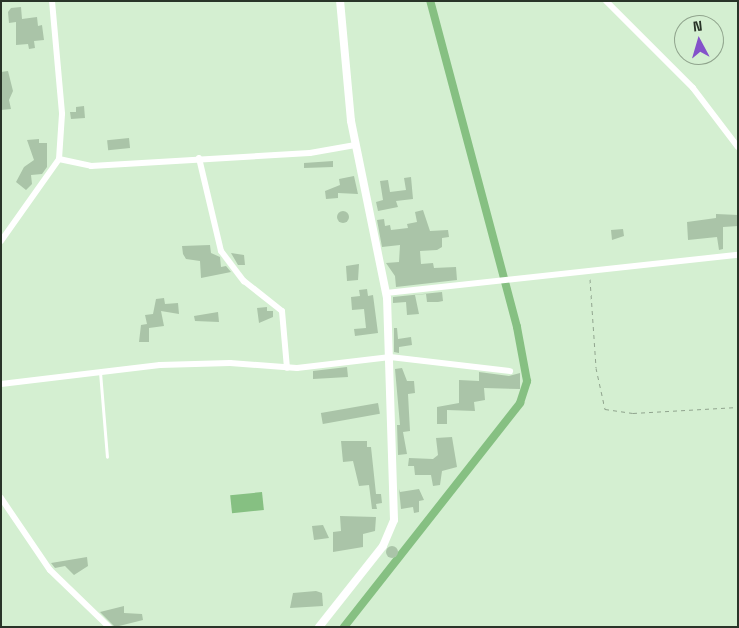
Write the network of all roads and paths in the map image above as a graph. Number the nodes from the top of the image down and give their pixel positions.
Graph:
1 (52, 1) edge
2 (340, 1) edge
3 (606, 1) edge
4 (356, 145) junction
5 (738, 147) edge
6 (199, 158) junction
7 (60, 159) junction
8 (1, 242) edge
9 (738, 255) edge
10 (589, 270) junction
11 (386, 293) junction
12 (390, 357) junction
13 (287, 368) junction
14 (100, 371) junction
15 (510, 371) dead end
16 (1, 384) edge
17 (738, 407) edge
18 (107, 457) dead end
19 (1, 498) edge
20 (109, 627) edge
21 (319, 627) edge

1 - 7 street
2 - 4 street
3 - 5 street
4 - 6 street
4 - 11 street
6 - 7 street
6 - 13 street
7 - 8 street
9 - 10 street
10 - 11 street
10 - 17 path
11 - 12 street
12 - 13 street
12 - 15 street
12 - 21 street
13 - 14 street
14 - 16 street
14 - 18 lane
19 - 20 street

